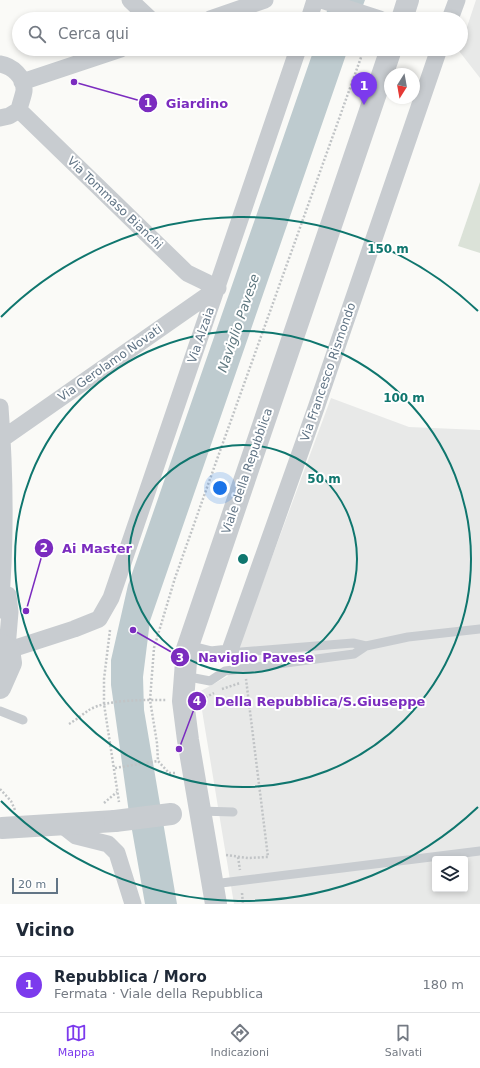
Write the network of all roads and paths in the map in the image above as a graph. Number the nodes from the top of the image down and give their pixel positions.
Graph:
1 (130, 0) edge
2 (265, 0) edge
3 (408, 0) edge
4 (457, 0) edge
5 (321, 1) edge
6 (143, 12) edge
7 (230, 12) edge
8 (314, 12) edge
9 (356, 12) edge
10 (404, 12) edge
11 (453, 12) edge
12 (100, 56) edge
13 (296, 56) edge
14 (361, 56) edge
15 (389, 56) edge
16 (437, 56) edge
17 (0, 64) edge
18 (22, 82) junction
19 (19, 110) junction
20 (0, 118) edge
21 (218, 288) junction
22 (0, 407) edge
23 (1, 438) edge
24 (3, 573) junction
25 (0, 610) edge
26 (480, 629) edge
27 (366, 646) junction
28 (5, 648) edge
29 (187, 649) junction
30 (229, 653) junction
31 (244, 669) junction
32 (184, 676) junction
33 (0, 688) edge
34 (150, 700) junction
35 (0, 711) edge
36 (23, 720) dead end
37 (69, 724) dead end
38 (158, 761) junction
39 (114, 768) dead end
40 (177, 773) dead end
41 (118, 792) dead end
42 (200, 810) junction
43 (109, 812) junction
44 (233, 812) dead end
45 (1, 823) edge
46 (62, 825) junction
47 (480, 851) edge
48 (207, 853) junction
49 (214, 894) edge
50 (133, 904) edge

1 - 6 street
2 - 7 street
3 - 10 street
4 - 11 street
5 - 8 street
5 - 9 street
12 - 18 street
13 - 21 street, Via Alzaia
14 - 34 path
15 - 29 street, Viale della Repubblica
16 - 30 street, Via Francesco Rismondo
17 - 18 street
18 - 19 street
19 - 20 street
19 - 21 street, Via Tommaso Bianchi
21 - 23 street, Via Gerolamo Novati
21 - 28 street, Via Alzaia
22 - 23 street
23 - 24 street
24 - 25 street
24 - 28 street
26 - 27 lane
27 - 30 lane
27 - 31 lane
28 - 33 street
29 - 30 street
29 - 32 street, Viale della Repubblica
31 - 32 lane
31 - 48 path
32 - 42 street, Viale della Repubblica
34 - 37 path
34 - 38 path
35 - 36 lane
38 - 39 path
38 - 40 path
41 - 43 path
42 - 43 street, bridge
42 - 44 lane
42 - 48 street, Viale della Repubblica
43 - 46 street
45 - 46 street
46 - 50 street
47 - 49 lane
48 - 49 street, Viale della Repubblica

